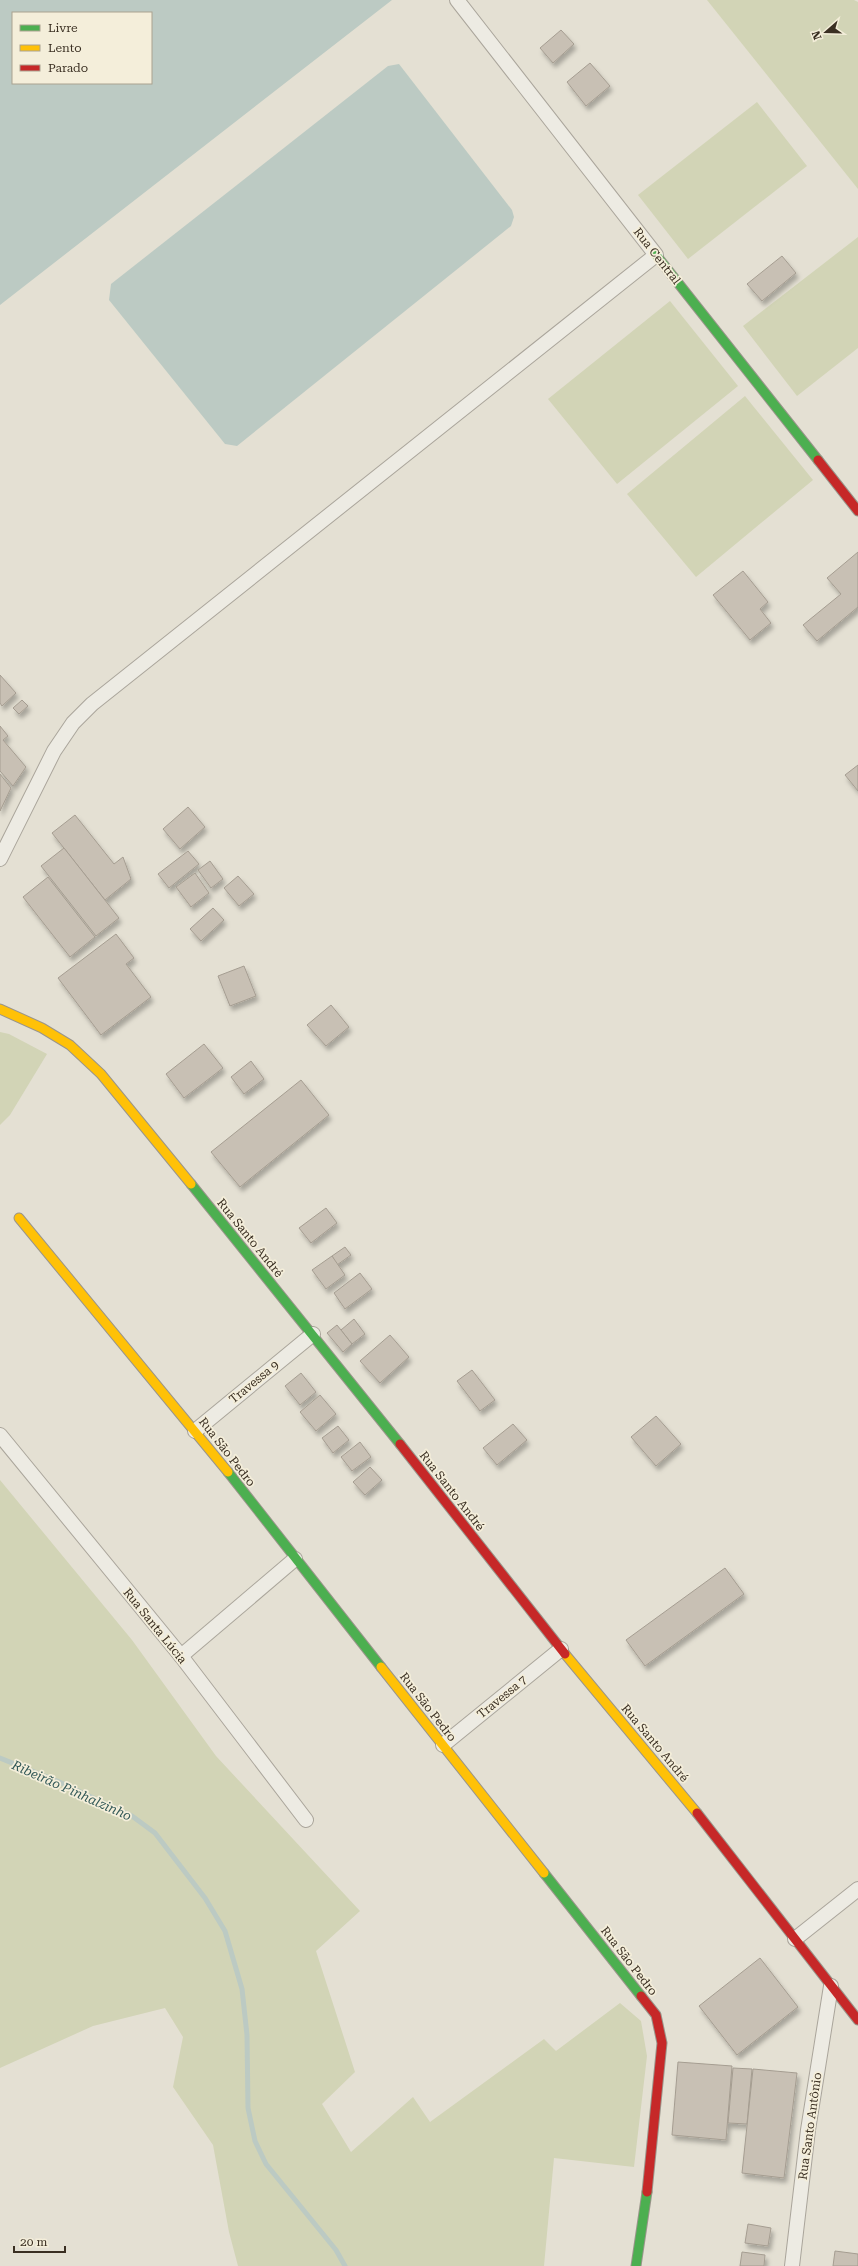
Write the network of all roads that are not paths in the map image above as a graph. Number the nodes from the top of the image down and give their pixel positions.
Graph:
1 (457, 0) edge
2 (656, 255) junction
3 (858, 511) edge
4 (0, 859) edge
5 (0, 1009) edge
6 (19, 1218) dead end
7 (313, 1334) junction
8 (196, 1431) junction
9 (0, 1435) edge
10 (295, 1558) junction
11 (561, 1649) junction
12 (180, 1656) junction
13 (443, 1745) junction
14 (306, 1820) dead end
15 (858, 1889) edge
16 (794, 1939) junction
17 (831, 1986) junction
18 (858, 2020) edge
19 (636, 2266) edge
20 (792, 2266) edge

1 - 2 street, Rua Central
2 - 3 street, Rua Central
2 - 4 street
5 - 7 street, Rua Santo André
6 - 8 street, Rua São Pedro
7 - 8 street, Travessa 9
7 - 11 street, Rua Santo André
8 - 10 street, Rua São Pedro
9 - 12 street, Rua Santa Lúcia
10 - 12 street
10 - 13 street, Rua São Pedro
11 - 13 street, Travessa 7
11 - 16 street, Rua Santo André
12 - 14 street, Rua Santa Lúcia
13 - 19 street, Rua São Pedro
15 - 16 street
16 - 17 street, Rua Santo André
17 - 18 street, Rua Santo André
17 - 20 street, Rua Santo Antônio

